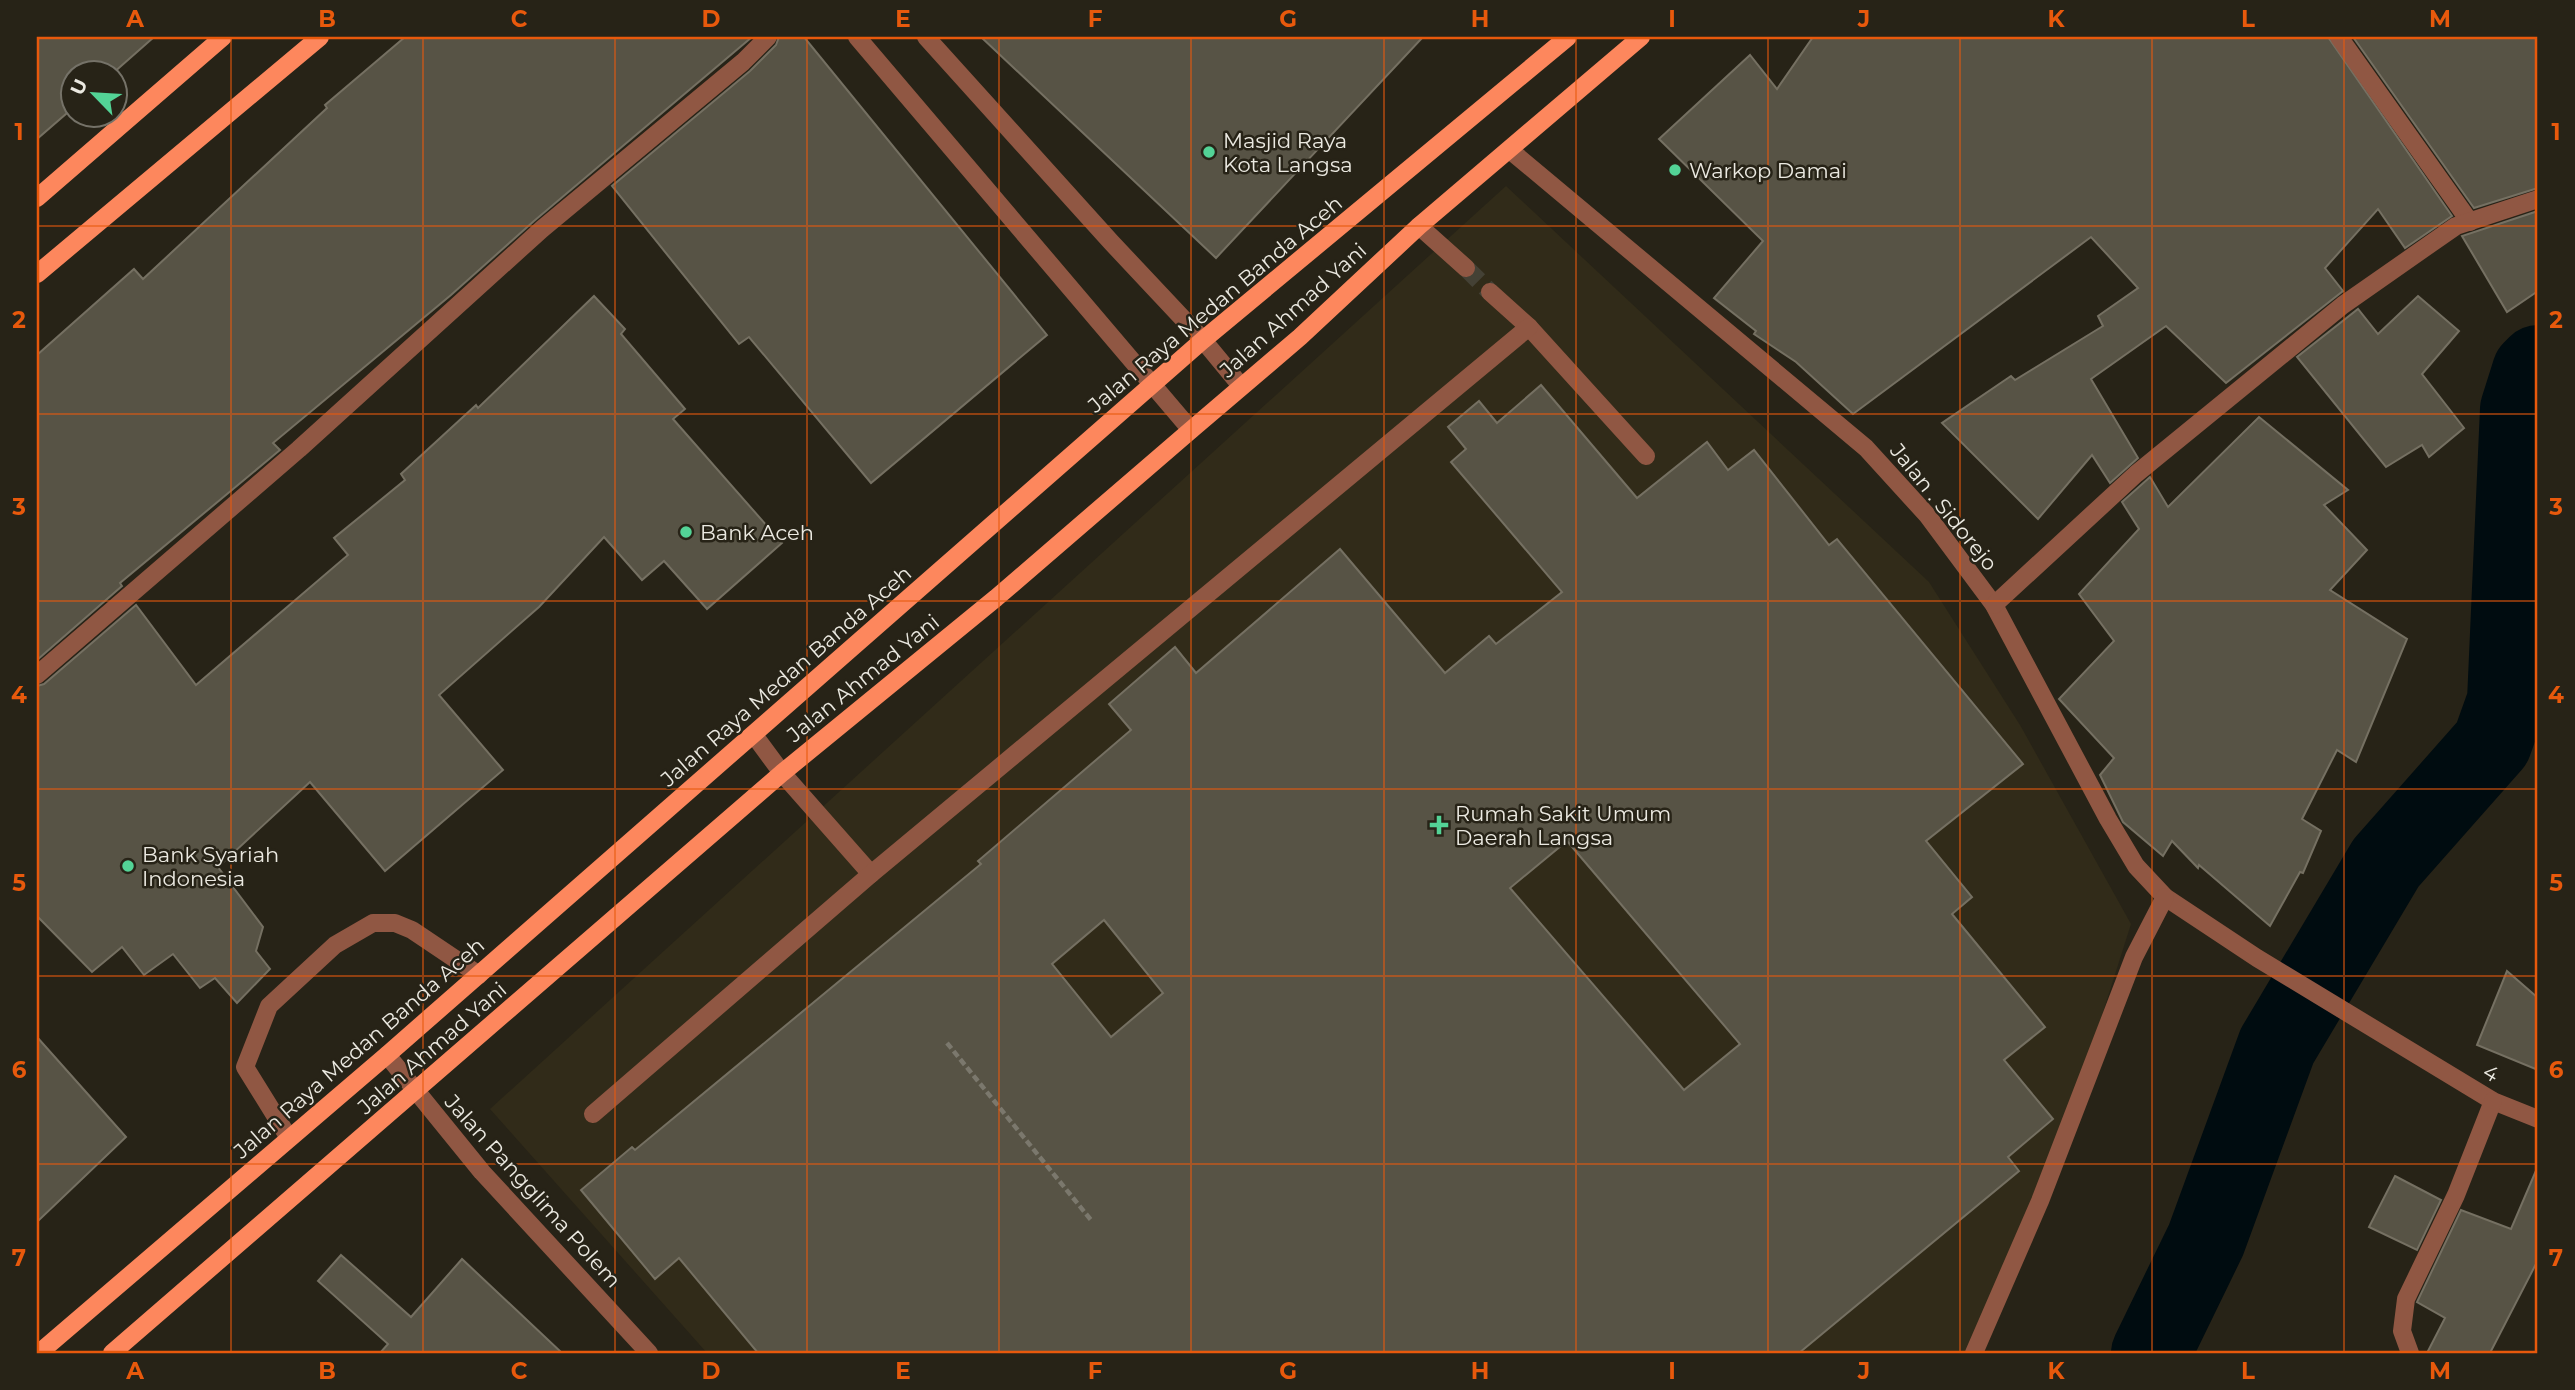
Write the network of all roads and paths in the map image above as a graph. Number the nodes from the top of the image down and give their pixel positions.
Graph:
1 (223, 37) edge
2 (320, 37) edge
3 (768, 37) edge
4 (857, 37) edge
5 (926, 37) edge
6 (1568, 37) edge
7 (1641, 37) edge
8 (2339, 37) edge
9 (1511, 151) junction
10 (37, 198) edge
11 (2538, 200) edge
12 (2470, 222) junction
13 (1419, 226) junction
14 (1466, 268) tunnel mouth
15 (37, 274) edge
16 (1490, 292) tunnel mouth
17 (1529, 327) junction
18 (1203, 340) junction
19 (1154, 385) junction
20 (1241, 386) junction
21 (1191, 430) junction
22 (1646, 456) dead end
23 (1994, 605) junction
24 (37, 675) edge
25 (754, 734) junction
26 (782, 773) junction
27 (871, 874) junction
28 (2165, 897) junction
29 (2257, 958) joint
30 (479, 975) junction
31 (947, 1042) dead end
32 (387, 1055) junction
33 (415, 1093) junction
34 (2493, 1101) junction
35 (593, 1114) dead end
36 (2538, 1119) edge
37 (289, 1138) junction
38 (1091, 1220) dead end
39 (39, 1353) edge
40 (112, 1353) edge
41 (649, 1353) edge
42 (1974, 1353) edge
43 (2410, 1353) edge

1 - 10 main road
2 - 15 main road
3 - 24 street
4 - 19 street
5 - 18 street
6 - 18 main road, Jalan Raya Medan Banda Aceh
7 - 9 main road, Jalan Ahmad Yani
8 - 12 street
9 - 13 main road, Jalan Ahmad Yani
9 - 23 street, Jalan . Sidorejo
11 - 12 street
12 - 23 street
13 - 14 street
13 - 20 main road, Jalan Ahmad Yani
16 - 17 street
17 - 22 street
17 - 27 street
18 - 19 main road, Jalan Raya Medan Banda Aceh
18 - 20 street
19 - 21 street
19 - 25 main road, Jalan Raya Medan Banda Aceh
20 - 21 main road, Jalan Ahmad Yani
21 - 26 main road, Jalan Ahmad Yani
23 - 28 street, Jalan . Sidorejo
25 - 26 street
25 - 30 main road, Jalan Raya Medan Banda Aceh
26 - 27 street
26 - 33 main road, Jalan Ahmad Yani
27 - 35 street
28 - 29 street, Jalan . Sidorejo
28 - 42 street
29 - 34 street, 4
30 - 32 main road, Jalan Raya Medan Banda Aceh
30 - 37 street
31 - 38 path
32 - 33 street, Jalan Pangglima Polem
32 - 37 main road, Jalan Raya Medan Banda Aceh
33 - 40 main road, Jalan Ahmad Yani
33 - 41 street, Jalan Pangglima Polem
34 - 36 street, 4
34 - 43 street
37 - 39 main road, Jalan Raya Medan Banda Aceh

